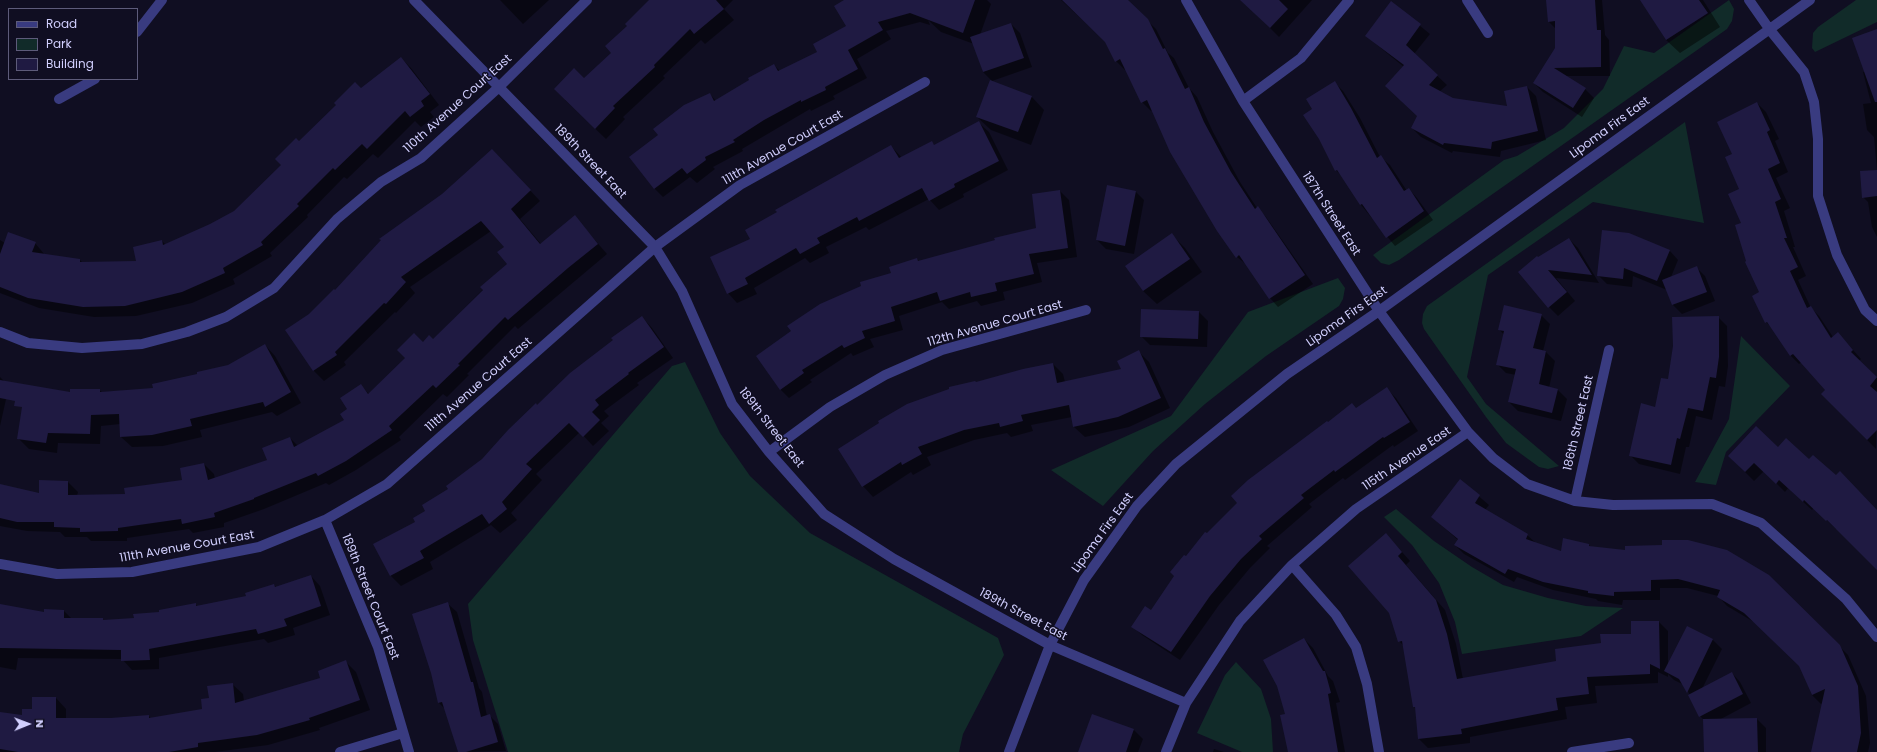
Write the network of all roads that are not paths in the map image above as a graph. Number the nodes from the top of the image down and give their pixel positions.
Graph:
1 (162, 0) edge
2 (414, 0) edge
3 (587, 0) edge
4 (1186, 0) edge
5 (1349, 0) edge
6 (1467, 0) edge
7 (1749, 0) edge
8 (1810, 0) edge
9 (1770, 30) junction
10 (138, 31) edge
11 (1488, 33) dead end
12 (93, 80) edge
13 (925, 82) dead end
14 (499, 87) junction
15 (59, 99) dead end
16 (1243, 101) junction
17 (655, 247) junction
18 (1086, 310) dead end
19 (1379, 311) junction
20 (1877, 322) edge
21 (0, 332) edge
22 (1608, 350) dead end
23 (1468, 432) junction
24 (769, 452) junction
25 (1575, 501) junction
26 (325, 520) junction
27 (0, 564) edge
28 (1292, 565) junction
29 (1877, 637) edge
30 (1050, 646) junction
31 (1186, 703) junction
32 (403, 733) junction
33 (1629, 743) dead end
34 (340, 752) edge
35 (409, 752) edge
36 (1008, 752) edge
37 (1166, 752) edge
38 (1379, 752) edge
39 (1572, 752) edge

1 - 10 street
2 - 14 street, 189th Street East
3 - 14 street, 110th Avenue Court East
4 - 16 street, 187th Street East
5 - 16 street
6 - 11 street
7 - 9 street
8 - 9 street, Lipoma Firs East
9 - 19 street, Lipoma Firs East
9 - 20 street
12 - 15 street
13 - 17 street, 111th Avenue Court East
14 - 17 street, 189th Street East
14 - 21 street, 110th Avenue Court East
16 - 19 street, 187th Street East
17 - 24 street, 189th Street East
17 - 26 street, 111th Avenue Court East
18 - 24 street, 112th Avenue Court East
19 - 23 street, 187th Street East
19 - 30 street, Lipoma Firs East
22 - 25 street, 186th Street East
23 - 25 street, 115th Avenue East
23 - 28 street, 115th Avenue East
24 - 30 street, 189th Street East
25 - 29 street, 115th Avenue East
26 - 27 street, 111th Avenue Court East
26 - 32 street, 189th Street Court East
28 - 31 street, 115th Avenue East
28 - 38 street
30 - 31 street, 189th Street East
30 - 36 street, Lipoma Firs East
31 - 37 street
32 - 34 street
32 - 35 street, 189th Street Court East
33 - 39 street

